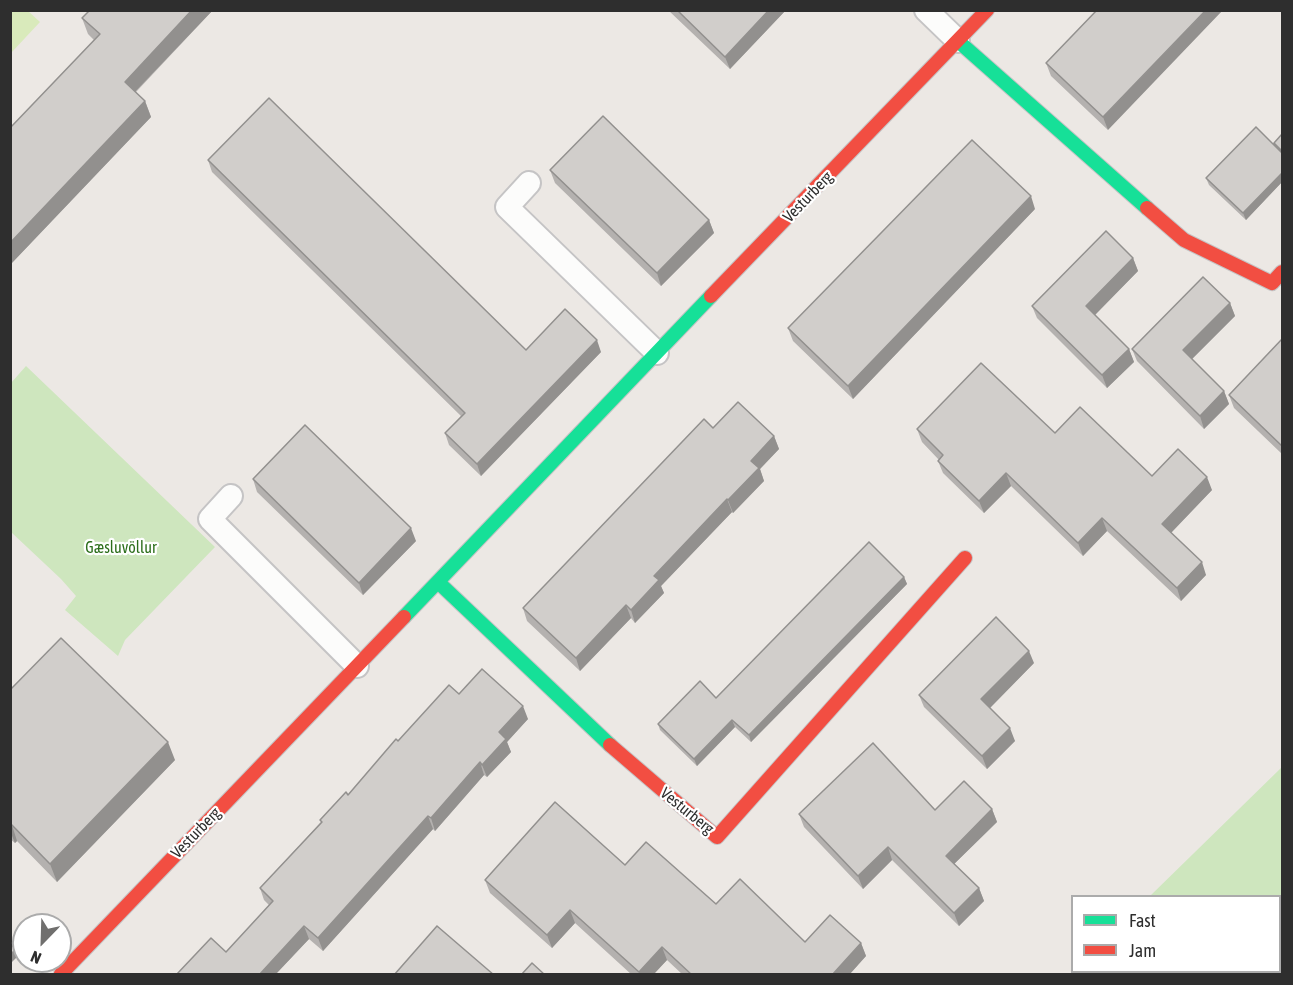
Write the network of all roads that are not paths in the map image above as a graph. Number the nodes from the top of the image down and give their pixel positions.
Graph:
1 (926, 10) edge
2 (987, 10) edge
3 (958, 41) junction
4 (529, 183) dead end
5 (1282, 272) edge
6 (657, 353) junction
7 (231, 496) dead end
8 (965, 558) dead end
9 (438, 582) junction
10 (357, 666) junction
11 (61, 975) edge

1 - 3 lane
2 - 3 street, Vesturberg
3 - 5 street
3 - 6 street, Vesturberg
4 - 6 lane
6 - 9 street, Vesturberg
7 - 10 lane
8 - 9 street, Vesturberg
9 - 10 street, Vesturberg
10 - 11 street, Vesturberg

